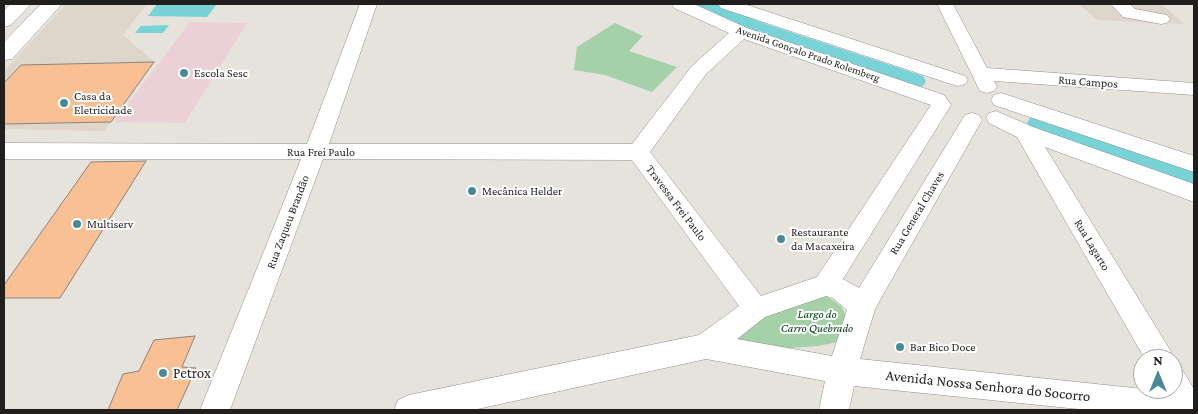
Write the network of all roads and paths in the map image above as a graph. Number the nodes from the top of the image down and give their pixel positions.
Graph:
1 (21, 4) edge
2 (52, 4) edge
3 (368, 4) edge
4 (680, 4) edge
5 (727, 4) edge
6 (945, 4) edge
7 (1120, 4) edge
8 (1162, 19) dead end
9 (4, 20) edge
10 (742, 32) junction
11 (4, 54) edge
12 (958, 80) junction
13 (1194, 89) edge
14 (992, 95) junction
15 (939, 102) junction
16 (972, 120) junction
17 (1025, 132) junction
18 (4, 151) edge
19 (315, 152) junction
20 (638, 152) junction
21 (1194, 164) edge
22 (1194, 193) edge
23 (826, 285) junction
24 (862, 306) junction
25 (756, 309) junction
26 (706, 346) junction
27 (1154, 349) edge
28 (842, 371) junction
29 (1183, 396) edge
30 (1191, 408) edge
31 (215, 410) edge
32 (409, 410) edge
33 (834, 410) edge

1 - 9 main road
2 - 11 main road
3 - 19 street, Rua Zaqueu Brandão
4 - 10 street, Avenida Gonçalo Prado Rolemberg
5 - 12 street, Avenida Gonçalo Prado Rolemberg
6 - 14 street
7 - 8 street
10 - 15 street, Avenida Gonçalo Prado Rolemberg
10 - 20 street, Travessa Frei Paulo
12 - 14 street, Avenida Gonçalo Prado Rolemberg
12 - 15 street
13 - 14 street, Rua Campos
14 - 16 street
14 - 17 street
14 - 21 street
15 - 16 street, Avenida Gonçalo Prado Rolemberg
15 - 23 street
16 - 24 street, Rua General Chaves
17 - 22 street
17 - 27 street, Rua Lagarto
18 - 19 street, Rua Frei Paulo
19 - 20 street, Rua Frei Paulo
19 - 31 street, Rua Zaqueu Brandão
20 - 25 street, Travessa Frei Paulo
23 - 24 street
23 - 25 street
24 - 28 street, Rua General Chaves
25 - 26 street
26 - 28 street, Avenida Nossa Senhora do Socorro
26 - 32 street
28 - 30 street, Avenida Nossa Senhora do Socorro
28 - 33 street
29 - 30 street

